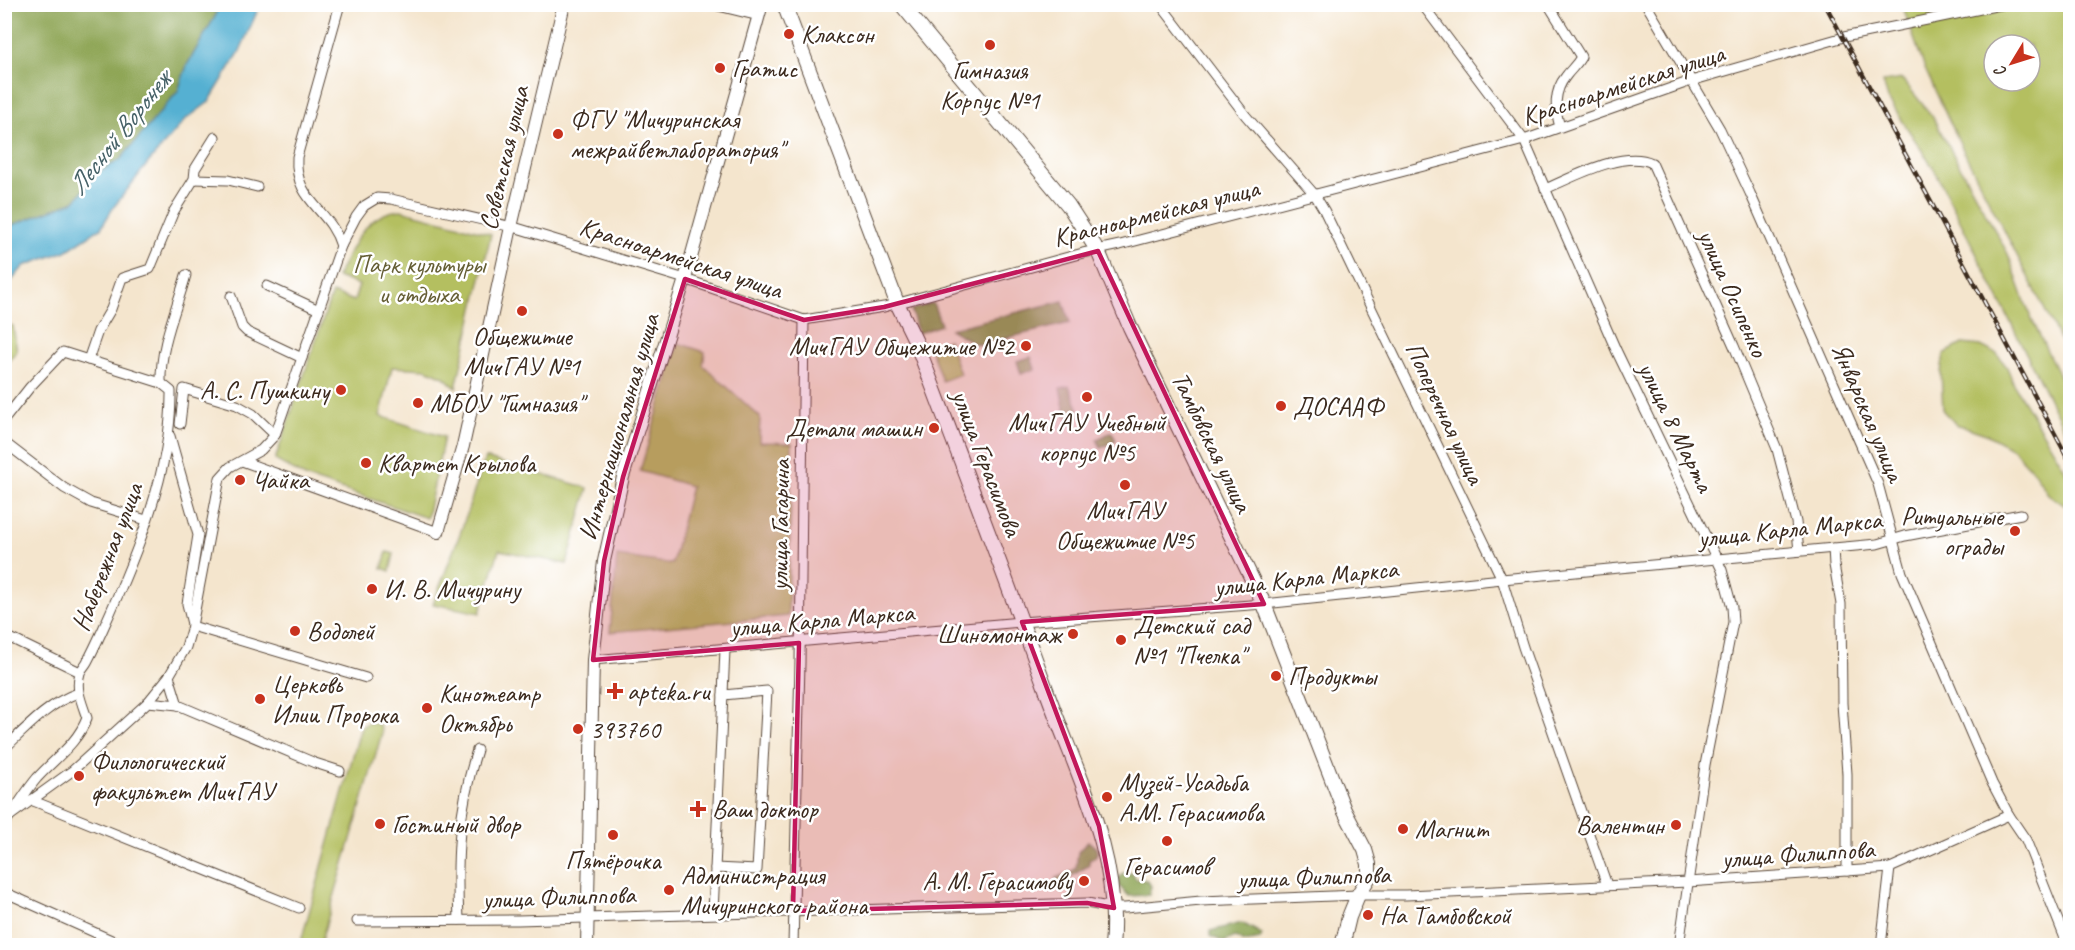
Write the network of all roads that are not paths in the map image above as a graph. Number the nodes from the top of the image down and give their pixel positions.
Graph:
1 (340, 4) edge
2 (564, 4) edge
3 (710, 4) edge
4 (784, 4) edge
5 (901, 4) edge
6 (1160, 4) edge
7 (1422, 4) edge
8 (1548, 4) edge
9 (1646, 4) edge
10 (2005, 4) edge
11 (761, 10) edge
12 (1691, 81) junction
13 (1560, 128) junction
14 (215, 137) dead end
15 (1524, 141) junction
16 (194, 178) junction
17 (257, 187) dead end
18 (1545, 189) junction
19 (1315, 195) junction
20 (511, 227) junction
21 (341, 246) junction
22 (1098, 251) junction
23 (186, 275) dead end
24 (685, 279) junction
25 (267, 286) dead end
26 (231, 296) dead end
27 (897, 303) junction
28 (319, 310) junction
29 (804, 321) junction
30 (302, 358) junction
31 (88, 360) junction
32 (160, 383) junction
33 (4, 420) edge
34 (180, 424) dead end
35 (169, 433) junction
36 (275, 435) junction
37 (4, 442) edge
38 (242, 461) junction
39 (2021, 514) dead end
40 (146, 520) junction
41 (438, 531) joint
42 (1893, 539) junction
43 (1833, 548) junction
44 (1799, 551) junction
45 (1716, 559) junction
46 (1502, 579) junction
47 (1264, 604) junction
48 (1022, 622) junction
49 (192, 626) junction
50 (4, 635) edge
51 (799, 643) junction
52 (725, 650) junction
53 (593, 660) junction
54 (80, 672) junction
55 (169, 676) junction
56 (366, 678) dead end
57 (78, 693) junction
58 (723, 695) junction
59 (148, 702) junction
60 (178, 705) junction
61 (4, 750) edge
62 (477, 750) dead end
63 (340, 771) dead end
64 (31, 800) junction
65 (11, 815) junction
66 (2009, 815) junction
67 (4, 824) edge
68 (715, 868) junction
69 (1890, 868) junction
70 (1847, 871) junction
71 (1688, 882) junction
72 (1607, 885) junction
73 (4, 892) edge
74 (1358, 895) junction
75 (299, 908) dead end
76 (1114, 908) junction
77 (793, 911) junction
78 (713, 913) junction
79 (589, 917) junction
80 (459, 920) junction
81 (357, 921) dead end
82 (125, 945) edge
83 (587, 945) edge
84 (793, 945) edge
85 (1112, 945) edge
86 (1342, 945) edge
87 (1679, 945) edge
88 (1881, 945) edge
89 (2068, 945) edge

1 - 21 street
2 - 20 main road, Советская улица
3 - 11 street
4 - 27 main road, улица Герасимова
5 - 22 main road, Тамбовская улица
6 - 19 street, Поперечная улица
7 - 15 street, улица 8 Марта
8 - 13 street
9 - 12 street, Январская улица
10 - 12 street, Красноармейская улица
11 - 24 main road, Интернациональная улица
12 - 13 street, Красноармейская улица
12 - 42 street, Январская улица
13 - 15 street, Красноармейская улица
14 - 16 street
15 - 18 street, улица 8 Марта
15 - 19 street, Красноармейская улица
16 - 17 street
16 - 31 street
18 - 44 street, улица Осипенко
18 - 45 street, улица 8 Марта
19 - 22 street, Красноармейская улица
19 - 46 street, Поперечная улица
20 - 21 street, Красноармейская улица
20 - 24 street, Красноармейская улица
20 - 41 main road, Советская улица
21 - 28 street, Набережная улица
22 - 27 street, Красноармейская улица
22 - 47 main road, Тамбовская улица
23 - 32 street, Набережная улица
24 - 29 street, Красноармейская улица
24 - 53 main road, Интернациональная улица
25 - 28 street
26 - 30 street
27 - 29 street, Красноармейская улица
27 - 48 main road, улица Герасимова
28 - 30 street, Набережная улица
29 - 51 street, улица Гагарина
30 - 36 street, Набережная улица
31 - 32 street
31 - 33 street
32 - 35 street, Набережная улица
34 - 36 street
35 - 40 street, Набережная улица
35 - 49 street, Набережная улица
36 - 38 street, Набережная улица
37 - 40 street
38 - 41 street
38 - 49 street, Набережная улица
39 - 42 street, улица Карла Маркса
40 - 54 street, Набережная улица
42 - 43 street, улица Карла Маркса
42 - 66 street, Январская улица
43 - 44 street, улица Карла Маркса
43 - 70 street
44 - 45 street, улица Карла Маркса
45 - 46 street, улица Карла Маркса
45 - 71 street, улица 8 Марта
46 - 47 street, улица Карла Маркса
46 - 72 street, Поперечная улица
47 - 48 street, улица Карла Маркса
47 - 74 main road, Тамбовская улица
48 - 51 street, улица Карла Маркса
48 - 76 main road, улица Герасимова
49 - 55 street, Набережная улица
49 - 56 street
50 - 54 street
51 - 52 street, улица Карла Маркса
51 - 77 street, улица Гагарина
52 - 53 street, улица Карла Маркса
52 - 58 street
53 - 79 main road, Интернациональная улица
54 - 57 street, Набережная улица
55 - 59 street, Набережная улица
55 - 60 street
57 - 61 street
57 - 65 street, Набережная улица
58 - 68 street
58 - 68 street
59 - 60 street
59 - 64 street, Набережная улица
60 - 63 street
62 - 80 street
64 - 65 street, Набережная улица
64 - 75 street
65 - 67 street, Набережная улица
66 - 69 street, улица Филиппова
66 - 89 street, Январская улица
68 - 78 street
69 - 70 street, улица Филиппова
69 - 88 street
70 - 71 street, улица Филиппова
71 - 72 street, улица Филиппова
71 - 87 street, улица 8 Марта
72 - 74 street, улица Филиппова
73 - 82 street
74 - 76 street, улица Филиппова
74 - 86 main road, Тамбовская улица
76 - 77 street, улица Филиппова
76 - 85 main road, улица Герасимова
77 - 78 street, улица Филиппова
77 - 84 street, улица Гагарина
78 - 79 street, улица Филиппова
79 - 80 street, улица Филиппова
79 - 83 main road, Интернациональная улица
80 - 81 street, улица Филиппова

